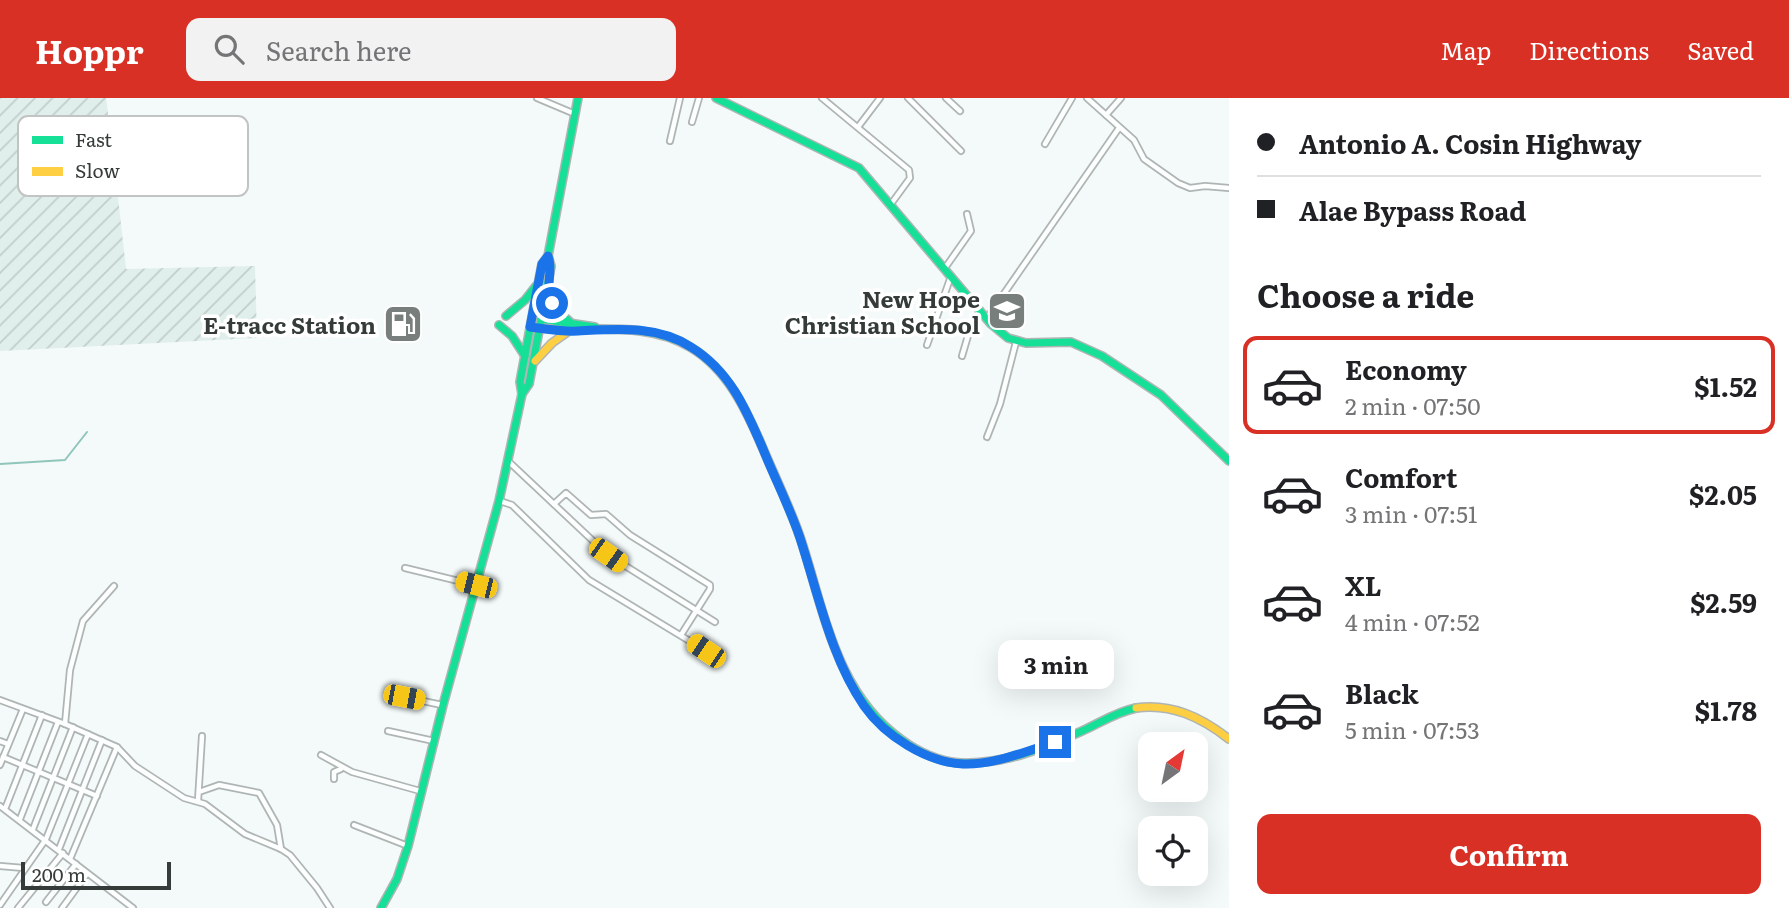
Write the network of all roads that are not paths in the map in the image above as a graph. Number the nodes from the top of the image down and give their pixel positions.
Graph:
1 (537, 98) edge
2 (578, 98) edge
3 (680, 98) edge
4 (699, 98) edge
5 (716, 98) edge
6 (822, 98) edge
7 (880, 98) edge
8 (908, 98) edge
9 (946, 98) edge
10 (1072, 98) edge
11 (1087, 98) edge
12 (1121, 98) edge
13 (960, 111) dead end
14 (575, 114) junction
15 (1106, 116) junction
16 (692, 122) dead end
17 (858, 127) junction
18 (1119, 128) junction
19 (670, 141) dead end
20 (1045, 144) dead end
21 (961, 152) dead end
22 (1229, 188) edge
23 (891, 204) junction
24 (967, 214) dead end
25 (548, 256) junction
26 (945, 268) junction
27 (952, 276) junction
28 (538, 284) junction
29 (547, 290) junction
30 (981, 309) junction
31 (506, 316) dead end
32 (532, 318) junction
33 (986, 318) junction
34 (540, 324) junction
35 (499, 325) dead end
36 (569, 326) junction
37 (530, 327) junction
38 (1016, 342) junction
39 (927, 345) dead end
40 (524, 356) junction
41 (962, 356) dead end
42 (533, 363) junction
43 (522, 394) junction
44 (987, 437) dead end
45 (508, 461) junction
46 (1229, 461) edge
47 (499, 501) junction
48 (554, 504) junction
49 (405, 568) dead end
50 (476, 585) junction
51 (114, 586) dead end
52 (696, 611) junction
53 (715, 622) dead end
54 (681, 635) junction
55 (706, 651) dead end
56 (404, 697) dead end
57 (0, 700) edge
58 (443, 705) junction
59 (23, 709) junction
60 (42, 715) junction
61 (58, 722) junction
62 (65, 724) junction
63 (73, 727) junction
64 (388, 731) dead end
65 (88, 734) junction
66 (202, 736) dead end
67 (102, 740) junction
68 (1229, 740) edge
69 (0, 741) edge
70 (434, 741) junction
71 (8, 744) junction
72 (117, 747) junction
73 (321, 755) dead end
74 (3, 757) junction
75 (0, 764) edge
76 (24, 765) junction
77 (342, 769) junction
78 (39, 771) junction
79 (53, 777) junction
80 (334, 779) dead end
81 (68, 783) junction
82 (83, 789) junction
83 (421, 791) junction
84 (199, 792) junction
85 (97, 796) junction
86 (198, 801) junction
87 (3, 807) edge
88 (20, 819) junction
89 (354, 825) dead end
90 (33, 829) junction
91 (46, 839) junction
92 (408, 846) junction
93 (281, 849) junction
94 (61, 851) junction
95 (70, 859) junction
96 (76, 864) junction
97 (0, 866) edge
98 (24, 868) junction
99 (87, 874) junction
100 (46, 902) dead end
101 (0, 907) edge
102 (18, 908) edge
103 (62, 908) edge
104 (134, 908) edge
105 (330, 908) edge
106 (381, 908) edge

1 - 14 street
2 - 14 main road
3 - 19 street
4 - 16 street
5 - 23 main road
6 - 17 street
7 - 17 street
8 - 21 street
9 - 13 street
10 - 20 street
11 - 15 street
12 - 15 street
14 - 25 main road
15 - 18 street
17 - 23 street
18 - 22 street
18 - 33 street
23 - 26 main road
24 - 26 street
25 - 28 main road
25 - 29 main road
26 - 27 main road
27 - 30 main road
27 - 39 street
28 - 31 main road
28 - 32 main road
29 - 34 main road
29 - 36 main road
30 - 33 main road
30 - 41 street
32 - 34 main road
32 - 37 main road
33 - 38 main road
34 - 36 main road
34 - 37 main road
34 - 42 main road
35 - 40 main road
36 - 42 main road
36 - 68 main road
37 - 40 main road
38 - 44 street
38 - 46 main road
40 - 43 main road
42 - 43 main road
43 - 45 main road
45 - 47 main road
45 - 48 street
47 - 50 main road
47 - 54 street
48 - 52 street
48 - 52 street
49 - 50 street
50 - 58 main road
51 - 62 street
52 - 53 street
52 - 54 street
54 - 55 street
56 - 58 street
57 - 59 street
58 - 70 main road
59 - 60 street
59 - 71 street
60 - 61 street
60 - 76 street
61 - 62 street
61 - 78 street
62 - 63 street
63 - 65 street
63 - 79 street
64 - 70 street
65 - 67 street
65 - 81 street
66 - 84 street
67 - 72 street
67 - 82 street
69 - 71 street
70 - 83 main road
71 - 74 street
72 - 85 street
72 - 86 street
73 - 77 street
74 - 75 street
74 - 76 street
76 - 78 street
76 - 87 street
77 - 80 street
77 - 83 street
78 - 79 street
78 - 88 street
79 - 81 street
79 - 90 street
81 - 82 street
81 - 91 street
82 - 85 street
82 - 94 street
83 - 92 main road
84 - 86 street
84 - 93 street
85 - 95 street
86 - 93 street
87 - 88 street
88 - 90 street
89 - 92 street
90 - 91 street
91 - 94 street
91 - 98 street
92 - 106 main road
93 - 105 street
94 - 95 street
94 - 102 street
95 - 96 street
96 - 99 street
96 - 100 street
97 - 98 street
98 - 101 street
99 - 103 street
99 - 104 street

